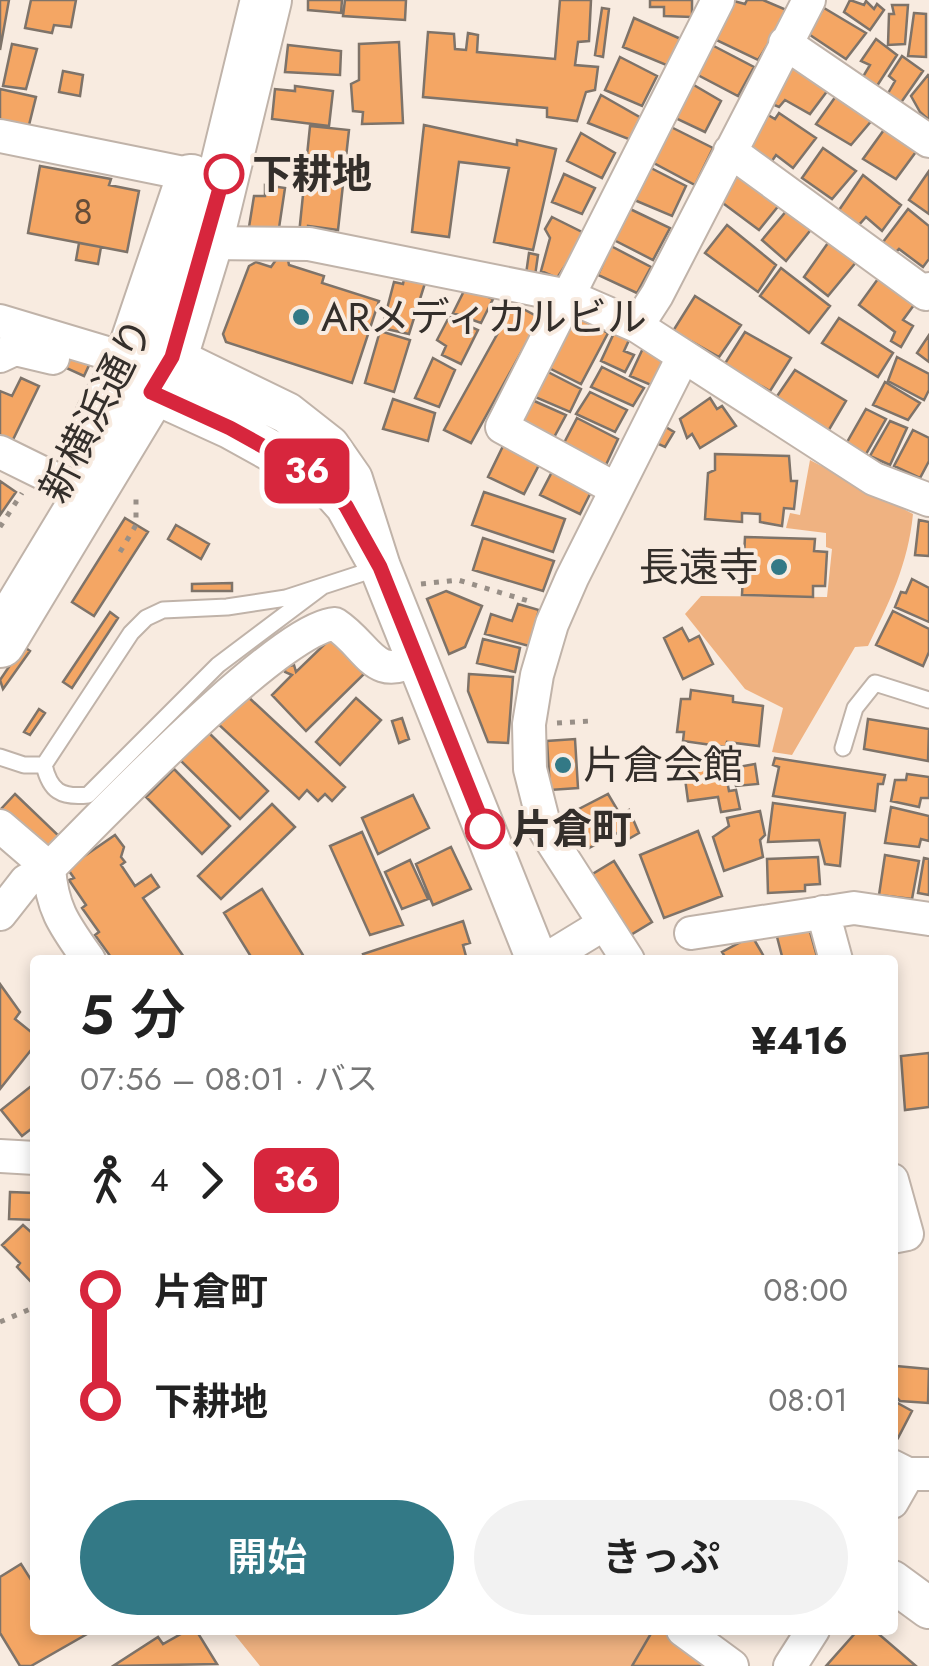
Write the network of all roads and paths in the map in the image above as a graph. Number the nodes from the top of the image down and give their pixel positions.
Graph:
1 (234, 0) edge
2 (266, 0) edge
3 (718, 0) edge
4 (809, 0) edge
5 (785, 42) junction
6 (0, 136) edge
7 (929, 141) edge
8 (730, 151) junction
9 (193, 175) junction
10 (206, 243) junction
11 (929, 289) edge
12 (568, 296) junction
13 (0, 321) edge
14 (637, 326) junction
15 (62, 339) junction
16 (0, 356) edge
17 (683, 357) junction
18 (151, 370) junction
19 (0, 452) edge
20 (64, 484) junction
21 (616, 489) junction
22 (136, 491) dead end
23 (929, 500) edge
24 (120, 552) dead end
25 (385, 577) junction
26 (0, 579) edge
27 (323, 586) junction
28 (558, 610) junction
29 (3, 630) edge
30 (418, 658) junction
31 (929, 700) edge
32 (842, 748) dead end
33 (0, 757) edge
34 (44, 764) junction
35 (0, 826) edge
36 (49, 868) junction
37 (823, 912) junction
38 (0, 914) edge
39 (929, 919) edge
40 (604, 924) junction
41 (691, 933) dead end
42 (86, 955) edge
43 (535, 955) edge
44 (553, 955) edge
45 (625, 955) edge
46 (835, 955) edge
47 (0, 1156) edge
48 (30, 1158) edge
49 (898, 1203) edge
50 (898, 1236) edge
51 (30, 1309) edge
52 (0, 1322) edge
53 (898, 1585) edge
54 (929, 1608) edge
55 (690, 1635) edge
56 (810, 1635) edge
57 (732, 1666) edge
58 (790, 1666) edge

1 - 9 main road, 新横浜通り
2 - 10 main road, 新横浜通り
3 - 12 street
4 - 5 street
5 - 7 street
5 - 8 street
6 - 9 street
8 - 11 street
8 - 14 street
9 - 18 main road, 新横浜通り
10 - 12 street
10 - 18 main road, 新横浜通り
12 - 14 street
12 - 21 street
13 - 15 street
14 - 17 street
15 - 16 street
15 - 18 street
17 - 21 street
17 - 23 street
18 - 20 main road, 新横浜通り
18 - 25 street
18 - 29 main road, 新横浜通り
19 - 20 street
20 - 26 main road, 新横浜通り
21 - 28 street
22 - 24 path
25 - 27 lane
25 - 28 path
25 - 30 street
27 - 34 lane
27 - 34 lane
28 - 40 street
30 - 36 street
30 - 43 street
31 - 32 lane
33 - 34 lane
35 - 36 street
36 - 38 street
36 - 42 street
37 - 39 street
37 - 41 street
37 - 46 street
40 - 44 street
40 - 45 street
47 - 48 street
49 - 50 street
51 - 52 path
53 - 54 street
55 - 57 street
56 - 58 street

